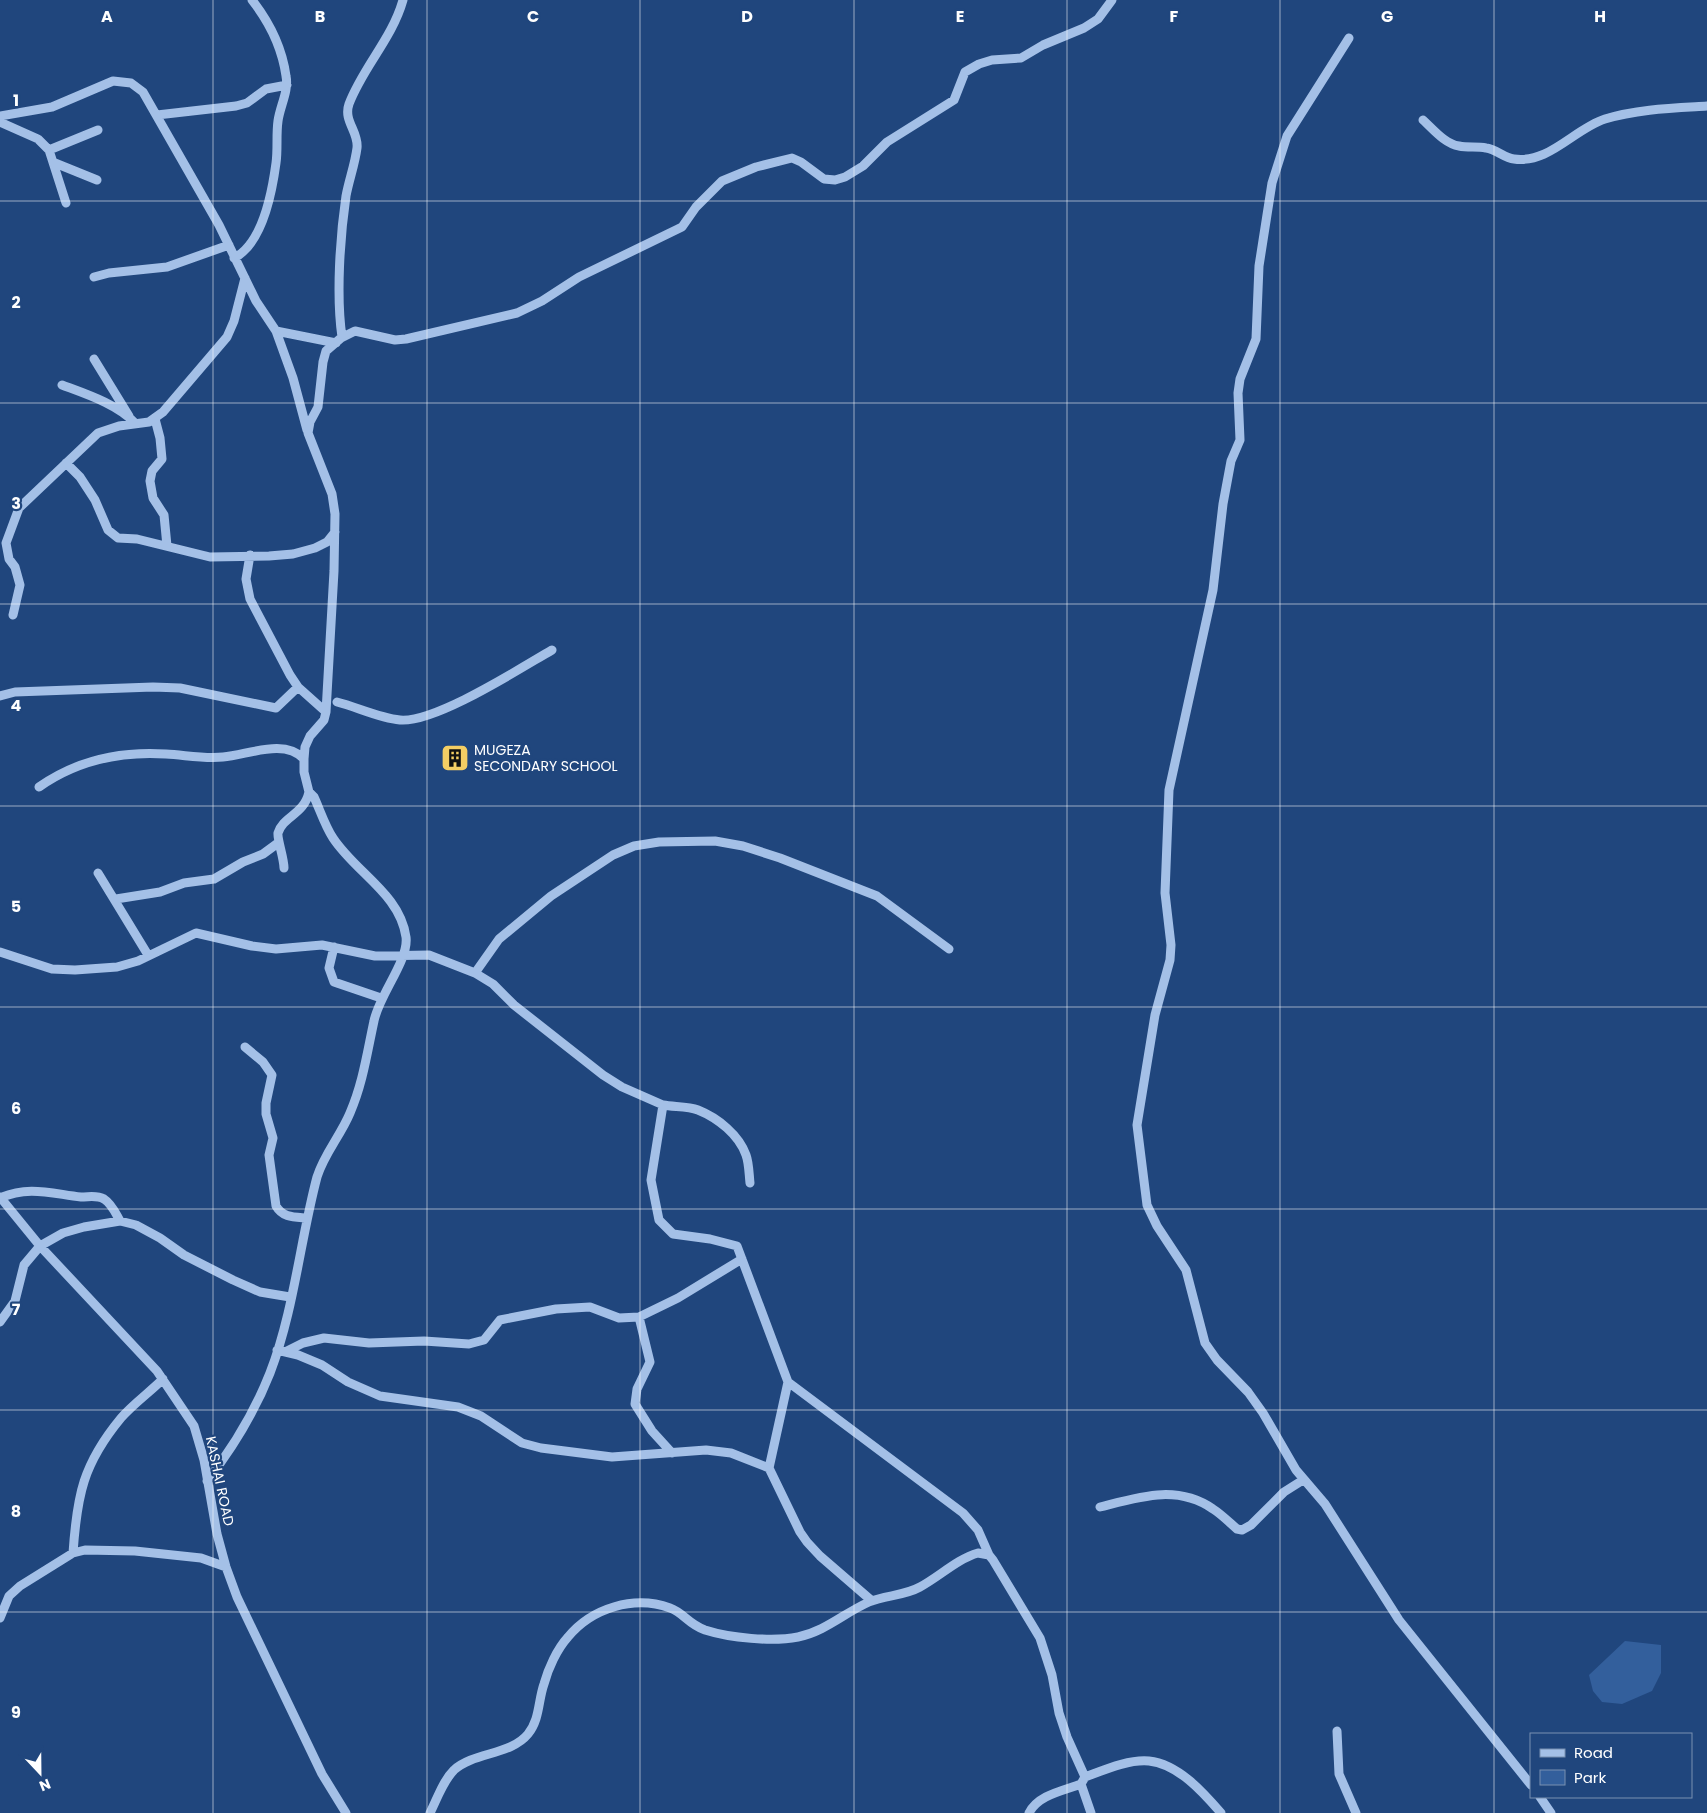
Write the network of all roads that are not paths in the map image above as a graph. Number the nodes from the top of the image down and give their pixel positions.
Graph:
1 (252, 0) edge
2 (403, 0) edge
3 (1112, 0) edge
4 (1349, 38) dead end
5 (287, 85) junction
6 (1707, 106) edge
7 (157, 115) junction
8 (0, 116) edge
9 (1424, 120) dead end
10 (0, 122) edge
11 (98, 130) dead end
12 (49, 150) junction
13 (55, 163) junction
14 (98, 180) dead end
15 (66, 203) dead end
16 (229, 245) junction
17 (234, 258) junction
18 (94, 277) dead end
19 (245, 278) junction
20 (276, 331) junction
21 (339, 340) junction
22 (94, 360) dead end
23 (62, 385) dead end
24 (155, 419) junction
25 (132, 420) junction
26 (308, 433) junction
27 (66, 463) junction
28 (335, 532) junction
29 (3, 542) edge
30 (167, 546) junction
31 (250, 555) junction
32 (13, 615) dead end
33 (552, 650) dead end
34 (298, 687) junction
35 (0, 696) edge
36 (337, 702) dead end
37 (326, 712) junction
38 (304, 759) junction
39 (38, 787) dead end
40 (309, 792) junction
41 (278, 843) junction
42 (284, 868) dead end
43 (98, 873) dead end
44 (116, 899) junction
45 (334, 947) junction
46 (949, 949) dead end
47 (0, 952) edge
48 (148, 955) junction
49 (404, 956) junction
50 (475, 973) junction
51 (381, 998) junction
52 (245, 1048) dead end
53 (663, 1105) junction
54 (750, 1183) dead end
55 (0, 1197) edge
56 (307, 1218) junction
57 (120, 1221) junction
58 (40, 1246) junction
59 (742, 1259) junction
60 (290, 1297) junction
61 (639, 1317) junction
62 (0, 1322) edge
63 (281, 1351) junction
64 (163, 1379) junction
65 (788, 1382) junction
66 (672, 1452) junction
67 (769, 1468) junction
68 (1303, 1480) junction
69 (207, 1481) junction
70 (1100, 1507) dead end
71 (73, 1552) junction
72 (989, 1555) junction
73 (226, 1567) junction
74 (872, 1601) junction
75 (0, 1618) edge
76 (1337, 1731) dead end
77 (1083, 1780) junction
78 (1530, 1784) edge
79 (1541, 1798) edge
80 (346, 1813) edge
81 (430, 1813) edge
82 (1029, 1813) edge
83 (1091, 1813) edge
84 (1221, 1813) edge
85 (1356, 1813) edge
86 (1551, 1813) edge

1 - 5 street
2 - 21 street
3 - 21 street
4 - 68 street
5 - 7 street
5 - 17 street
6 - 9 street
7 - 8 street
7 - 16 street
10 - 12 street
11 - 12 street
12 - 13 street
13 - 14 street
13 - 15 street
16 - 17 street
16 - 18 street
17 - 19 street
19 - 20 street
19 - 24 street
20 - 21 street
20 - 26 street
21 - 26 street
22 - 25 street
23 - 25 street
24 - 25 street
24 - 30 street
25 - 27 street
26 - 28 street
27 - 29 street
27 - 30 street
28 - 31 street
28 - 37 street
29 - 32 street
30 - 31 street
31 - 34 street
33 - 36 street
34 - 35 street
34 - 37 street
37 - 38 street
38 - 39 street
38 - 40 street
40 - 41 street
40 - 49 street
41 - 42 street
41 - 44 street
43 - 44 street
44 - 48 street
45 - 48 street
45 - 49 street
45 - 51 street
46 - 50 street
47 - 48 street
49 - 50 street
49 - 51 street
50 - 53 street
51 - 56 street
52 - 56 street
53 - 54 street
53 - 59 street
55 - 57 street
55 - 58 street, KASHAI ROAD
56 - 60 street
57 - 58 street
57 - 60 street
58 - 62 street
58 - 64 street, KASHAI ROAD
59 - 61 street
59 - 65 street
60 - 63 street
61 - 63 street
61 - 66 street
63 - 66 street
63 - 69 street
64 - 69 street, KASHAI ROAD
64 - 71 street
65 - 67 street
65 - 72 street
66 - 67 street
67 - 74 street
68 - 70 street
68 - 78 street
69 - 73 street, KASHAI ROAD
71 - 73 street
71 - 75 street
72 - 74 street
72 - 77 street
73 - 80 street, KASHAI ROAD
74 - 81 street
76 - 85 street
77 - 82 street
77 - 83 street
77 - 84 street
79 - 86 street

